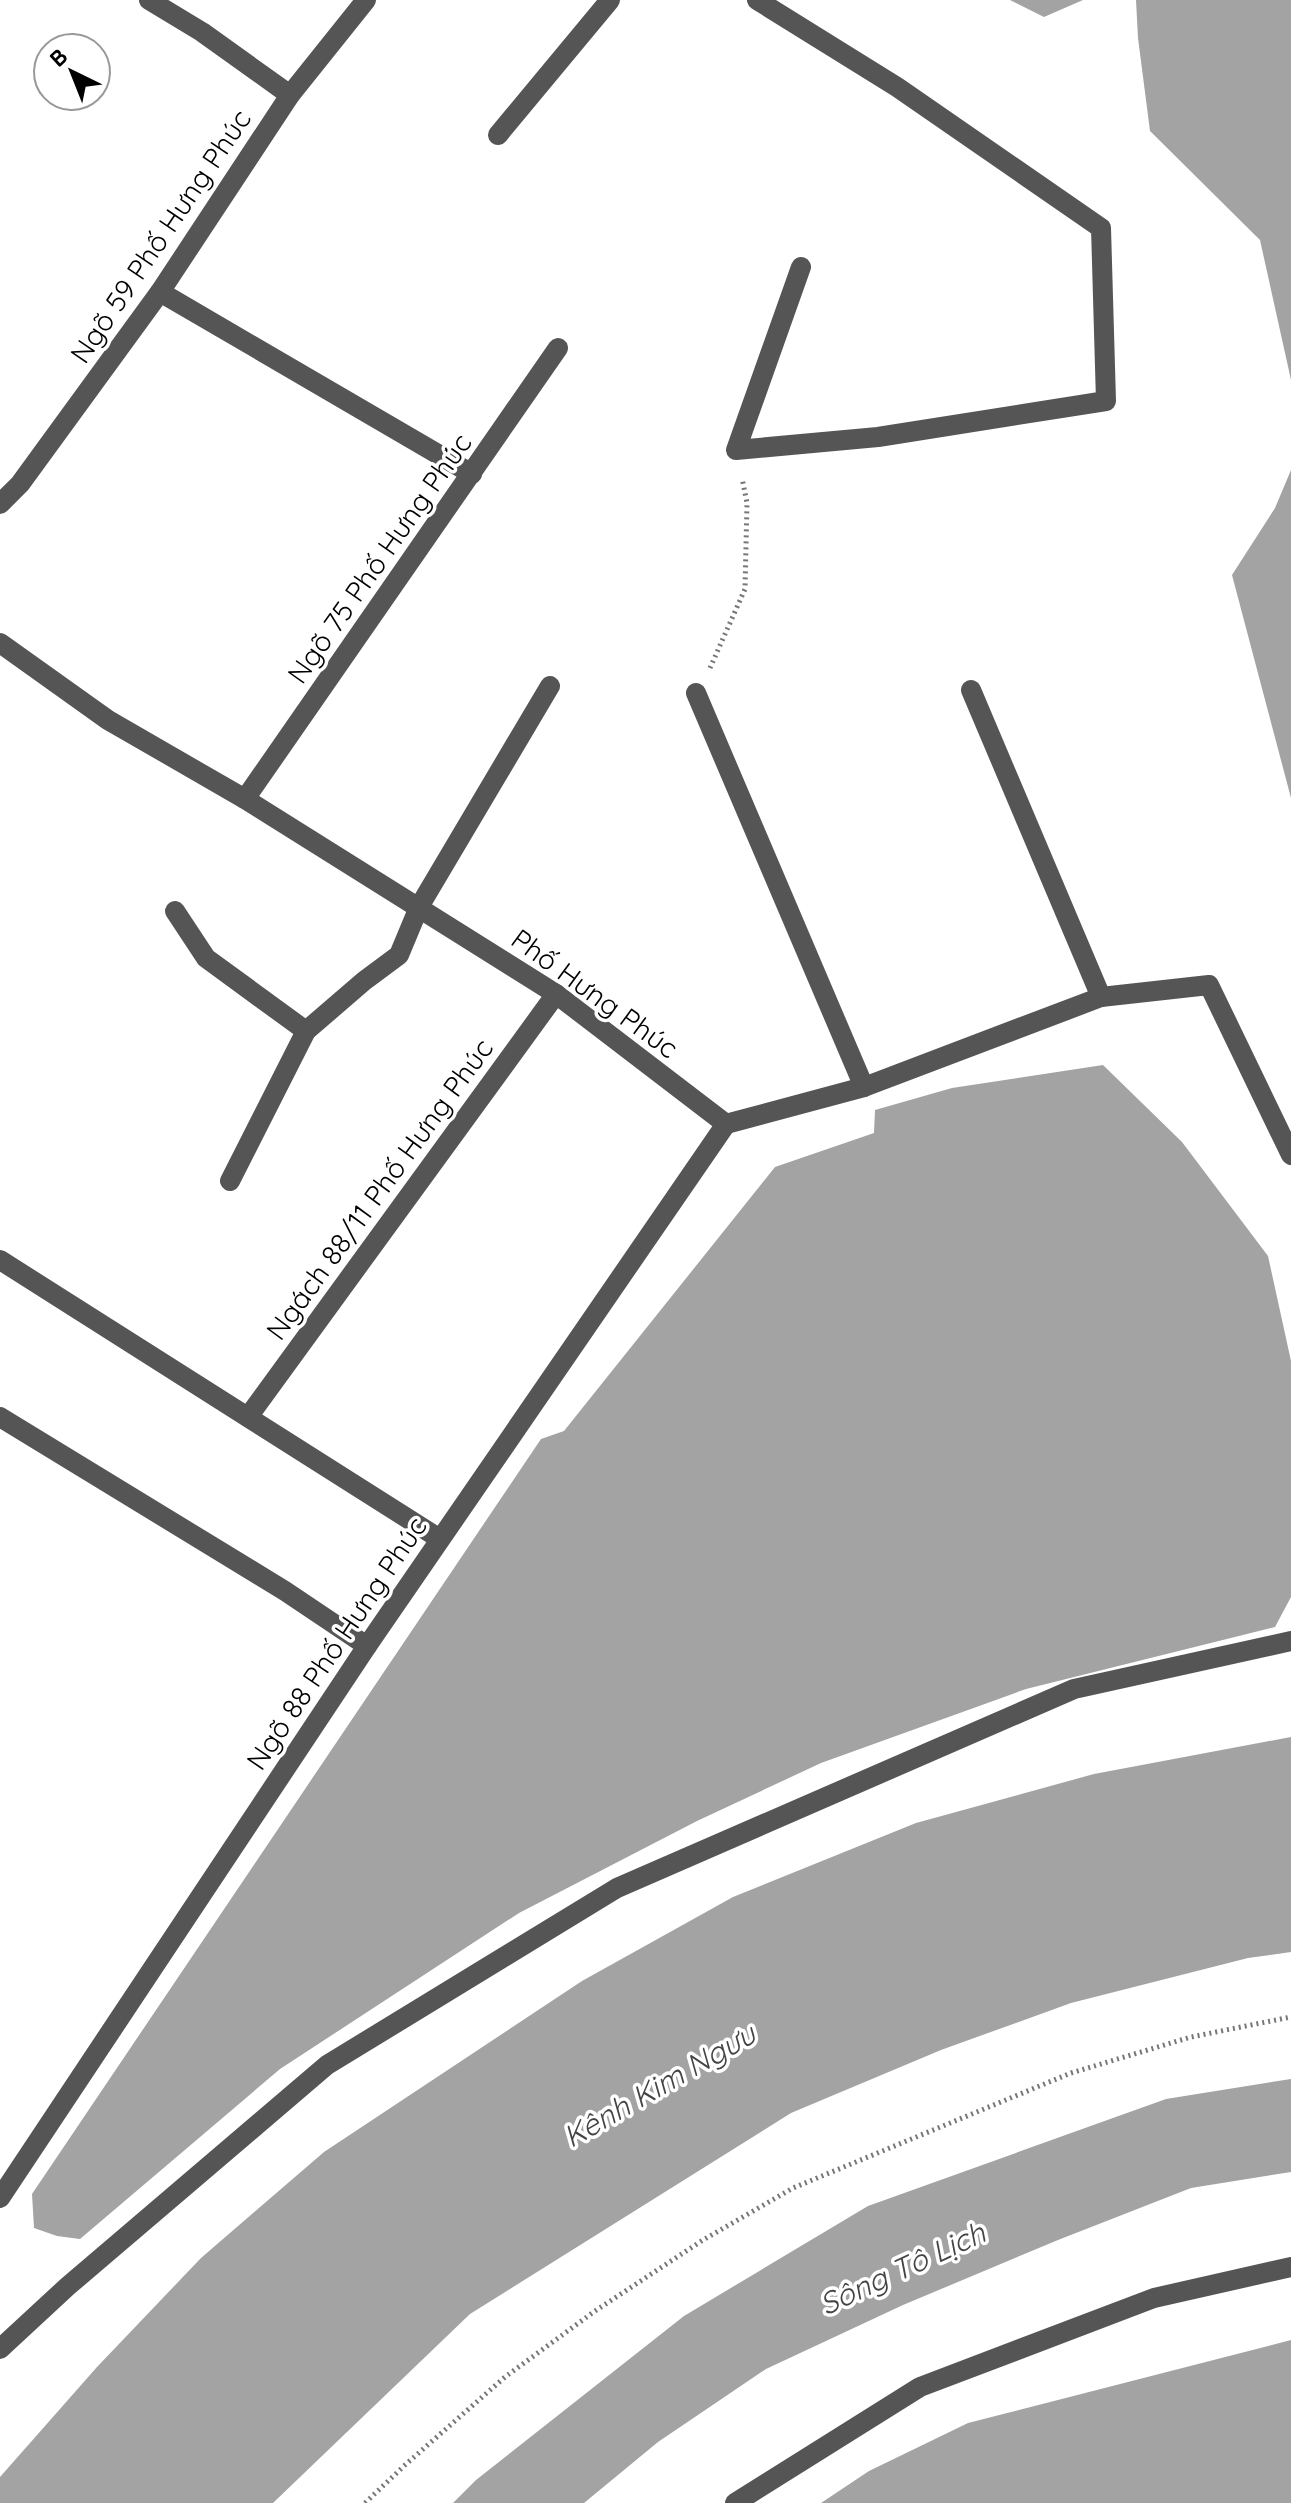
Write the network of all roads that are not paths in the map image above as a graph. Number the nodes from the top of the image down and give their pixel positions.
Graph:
1 (149, 0) edge
2 (366, 0) edge
3 (610, 0) edge
4 (757, 0) edge
5 (290, 95) junction
6 (498, 135) dead end
7 (801, 267) dead end
8 (160, 292) junction
9 (558, 348) dead end
10 (472, 474) junction
11 (0, 504) edge
12 (0, 643) edge
13 (550, 686) dead end
14 (971, 690) dead end
15 (696, 693) road end
16 (245, 799) junction
17 (419, 907) junction
18 (175, 911) dead end
19 (556, 994) junction
20 (1101, 997) junction
21 (306, 1031) junction
22 (864, 1087) junction
23 (726, 1124) junction
24 (1291, 1155) edge
25 (230, 1181) dead end
26 (0, 1260) edge
27 (0, 1417) edge
28 (248, 1417) junction
29 (440, 1539) junction
30 (1291, 1641) edge
31 (367, 1646) junction
32 (0, 2198) edge
33 (1291, 2267) edge
34 (0, 2349) edge
35 (735, 2503) edge

1 - 5 street
2 - 5 street, Ngõ 59 Phố Hưng Phúc
3 - 6 street
4 - 7 street
5 - 8 street, Ngõ 59 Phố Hưng Phúc
8 - 10 street
8 - 11 street, Ngõ 59 Phố Hưng Phúc
9 - 10 street, Ngõ 75 Phố Hưng Phúc
10 - 16 street, Ngõ 75 Phố Hưng Phúc
12 - 16 street, Phố Hưng Phúc
13 - 17 street
14 - 20 street
15 - 22 street
16 - 17 street, Phố Hưng Phúc
17 - 19 street, Phố Hưng Phúc
17 - 21 street
18 - 21 street
19 - 23 street, Phố Hưng Phúc
19 - 28 street, Ngách 88/11 Phố Hưng Phúc
20 - 22 street
20 - 24 street
21 - 25 street
22 - 23 street
23 - 29 street, Ngõ 88 Phố Hưng Phúc
26 - 28 street
27 - 31 street
28 - 29 street
29 - 31 street, Ngõ 88 Phố Hưng Phúc
30 - 34 street
31 - 32 street, Ngõ 88 Phố Hưng Phúc
33 - 35 street

